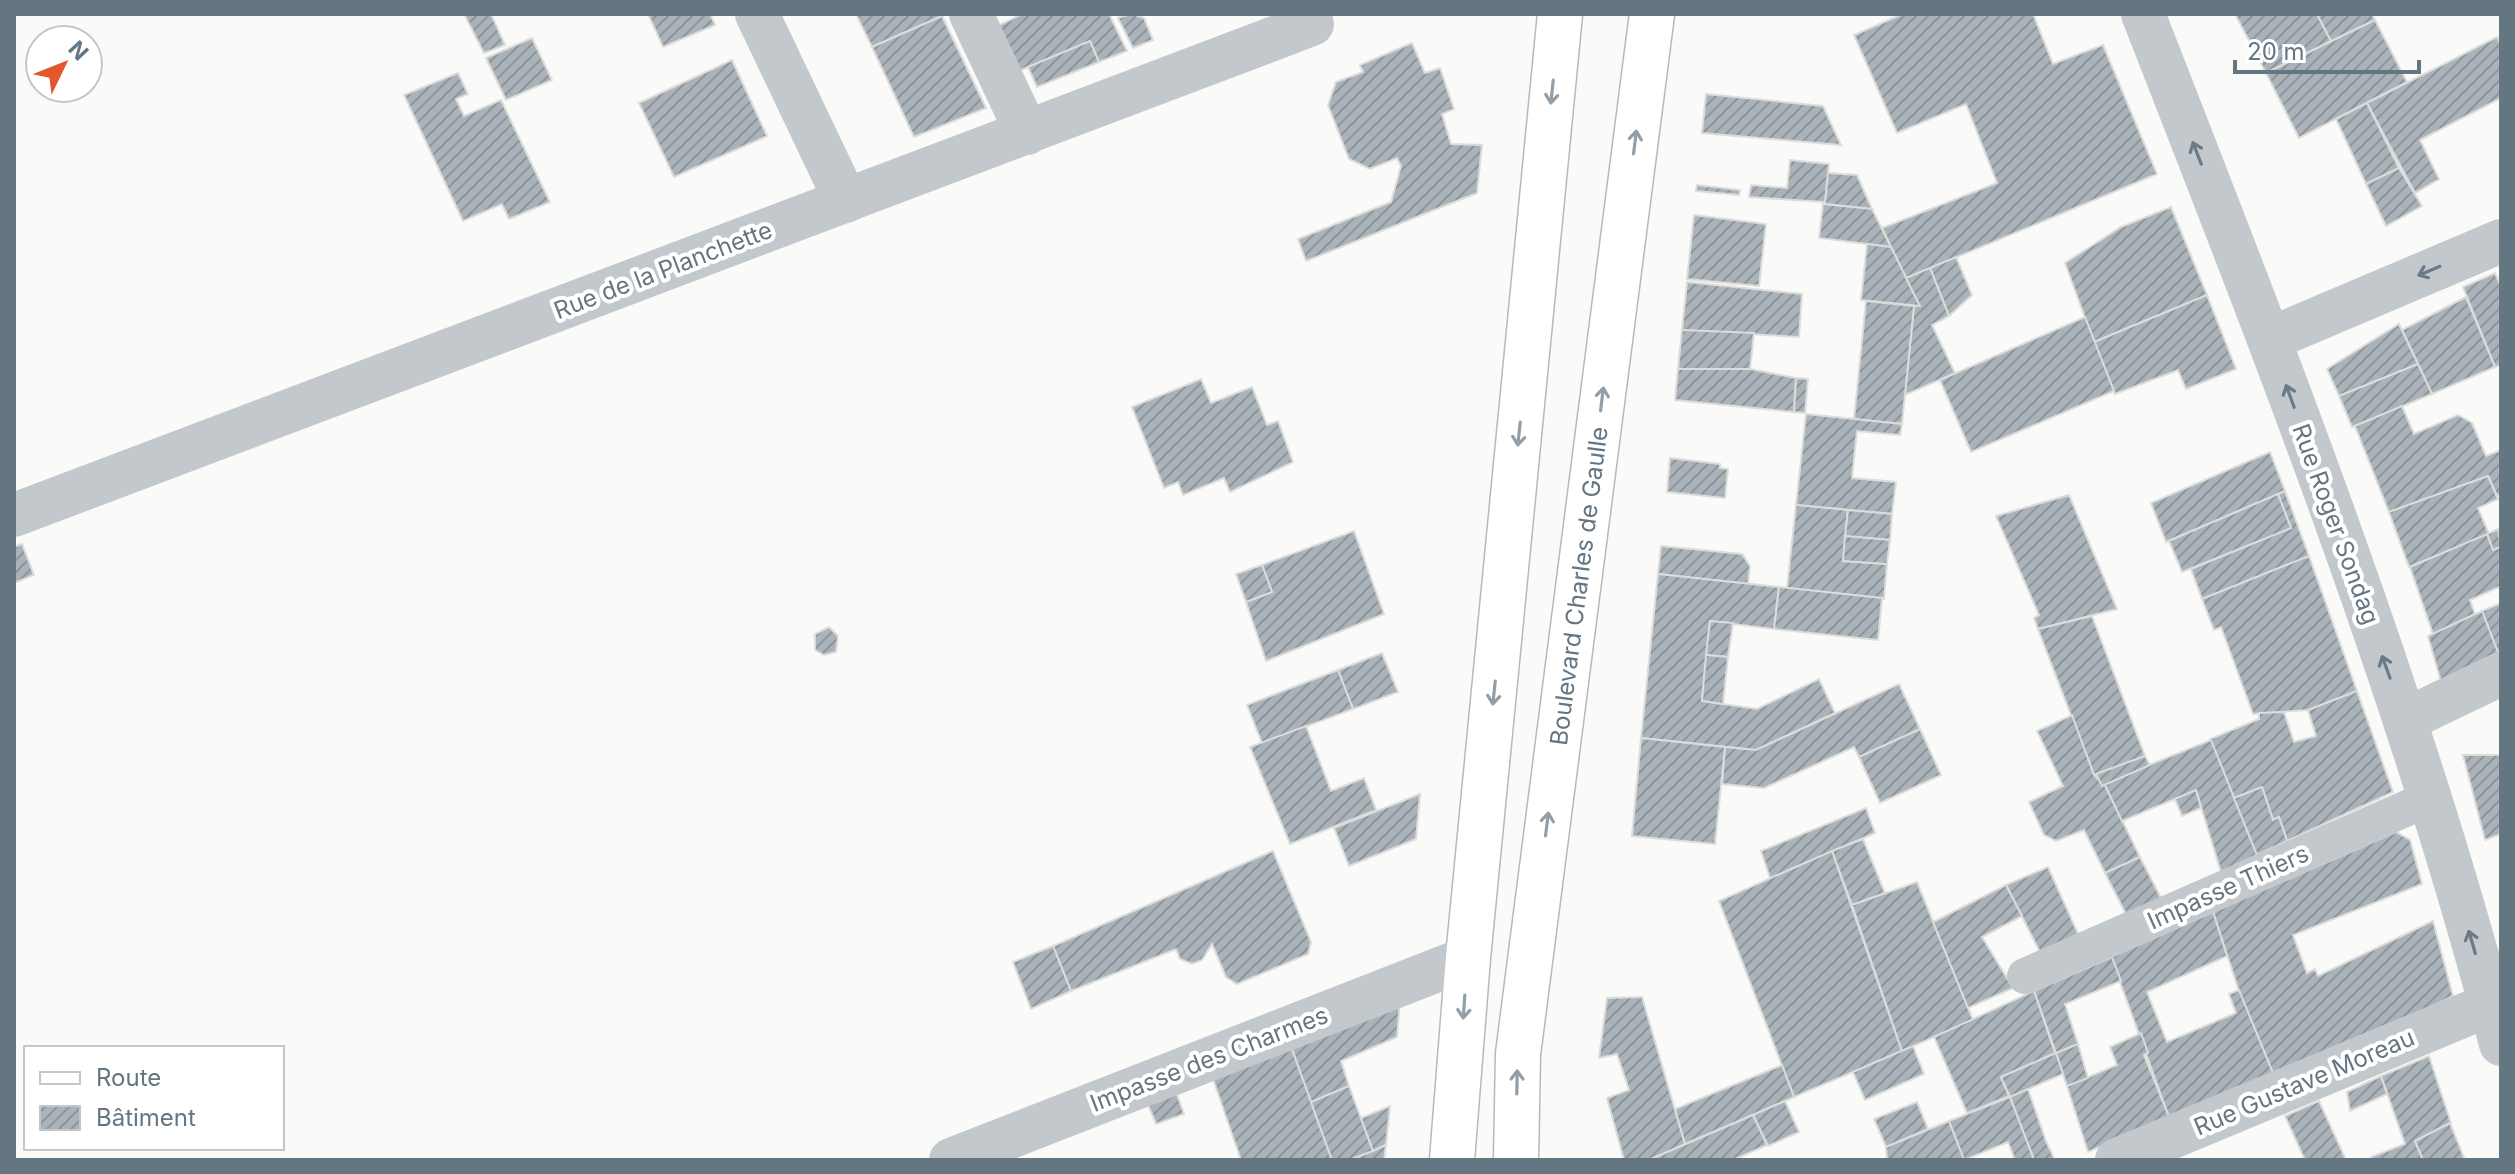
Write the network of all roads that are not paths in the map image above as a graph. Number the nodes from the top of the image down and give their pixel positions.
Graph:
1 (757, 14) edge
2 (971, 14) edge
3 (1560, 14) edge
4 (1652, 14) edge
5 (2143, 14) edge
6 (1312, 24) dead end
7 (1027, 133) junction
8 (846, 201) junction
9 (2501, 241) edge
10 (2270, 339) junction
11 (14, 515) edge
12 (2501, 674) edge
13 (2405, 720) junction
14 (2430, 798) junction
15 (1468, 958) junction
16 (2025, 976) dead end
17 (2496, 1024) edge
18 (951, 1160) edge
19 (1452, 1160) edge
20 (1516, 1160) edge
21 (2117, 1160) edge

1 - 8 street
2 - 7 street
3 -> 15 main road
20 -> 4 main road, Boulevard Charles de Gaulle
10 -> 5 street, Rue Roger Sondag
6 - 7 street, Rue de la Planchette
7 - 8 street, Rue de la Planchette
8 - 11 street, Rue de la Planchette
9 -> 10 street
13 -> 10 street, Rue Roger Sondag
12 - 13 street
13 - 14 street, Rue Roger Sondag
14 - 16 lane, Impasse Thiers
17 -> 14 street, Rue Roger Sondag
15 - 18 street, Impasse des Charmes
15 -> 19 main road
17 - 21 street, Rue Gustave Moreau

